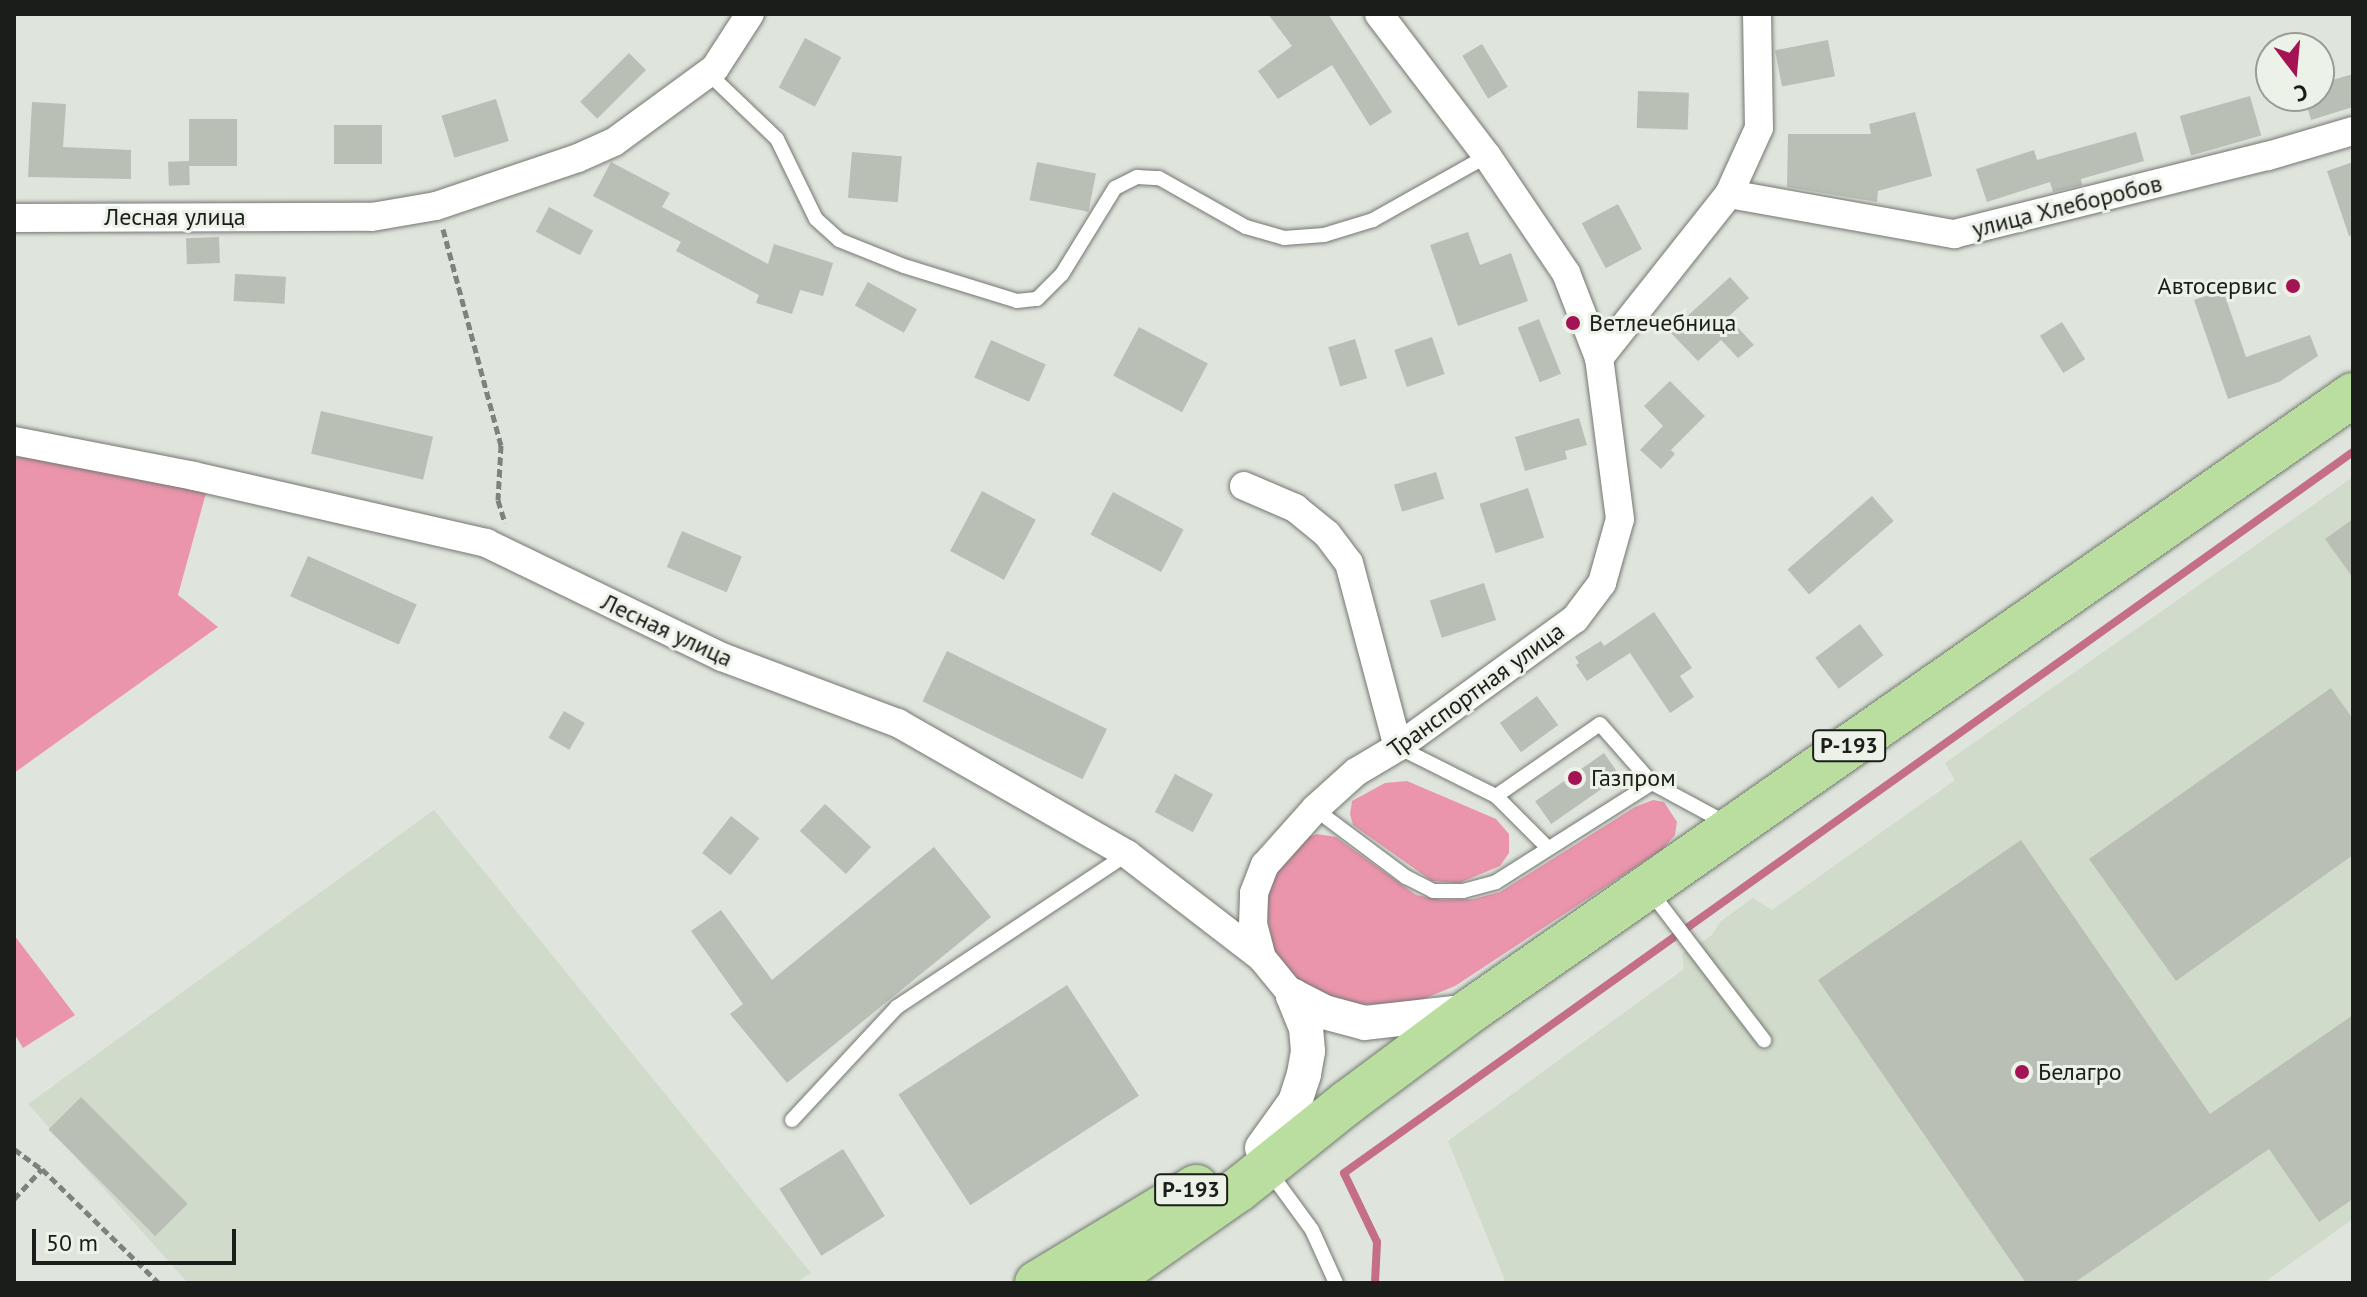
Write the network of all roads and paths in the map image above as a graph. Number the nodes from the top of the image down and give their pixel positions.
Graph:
1 (750, 14) edge
2 (1379, 14) edge
3 (1757, 14) edge
4 (708, 73) junction
5 (2353, 131) edge
6 (1487, 156) junction
7 (1729, 194) junction
8 (436, 206) junction
9 (14, 218) edge
10 (1599, 358) junction
11 (2353, 395) edge
12 (14, 441) edge
13 (1244, 486) dead end
14 (516, 558) junction
15 (1398, 747) junction
16 (1652, 783) junction
17 (1496, 796) junction
18 (1315, 809) junction
19 (1734, 827) junction
20 (1548, 848) junction
21 (1127, 854) junction
22 (1647, 887) junction
23 (1262, 958) junction
24 (1293, 996) junction
25 (1470, 1011) junction
26 (1764, 1040) dead end
27 (792, 1120) dead end
28 (14, 1149) edge
29 (1264, 1158) junction
30 (42, 1169) junction
31 (14, 1199) edge
32 (159, 1283) edge
33 (1037, 1283) edge
34 (1105, 1283) edge
35 (1336, 1283) edge

1 - 4 street, Лесная улица
2 - 6 street, Транспортная улица
3 - 7 street
4 - 6 lane
4 - 8 street, Лесная улица
5 - 7 street, улица Хлеборобов
6 - 10 street, Транспортная улица
7 - 10 street
8 - 9 street, Лесная улица
8 - 14 path
10 - 15 street, Транспортная улица
11 - 19 highway, Р-193
12 - 14 street, Лесная улица
13 - 15 street
14 - 21 street, Лесная улица
15 - 17 lane
15 - 18 street, Транспортная улица
16 - 17 lane
16 - 19 lane
16 - 20 lane
17 - 20 lane
18 - 20 lane
18 - 23 street, Транспортная улица
19 - 22 highway, Р-193
21 - 23 street, Лесная улица
21 - 27 lane
22 - 25 highway, Р-193
22 - 26 lane
23 - 24 street, Транспортная улица
24 - 25 street
24 - 29 street
25 - 29 highway, Р-193
28 - 30 path
29 - 33 highway, Р-193
29 - 34 highway, Р-193
29 - 35 lane
30 - 31 path
30 - 32 path

